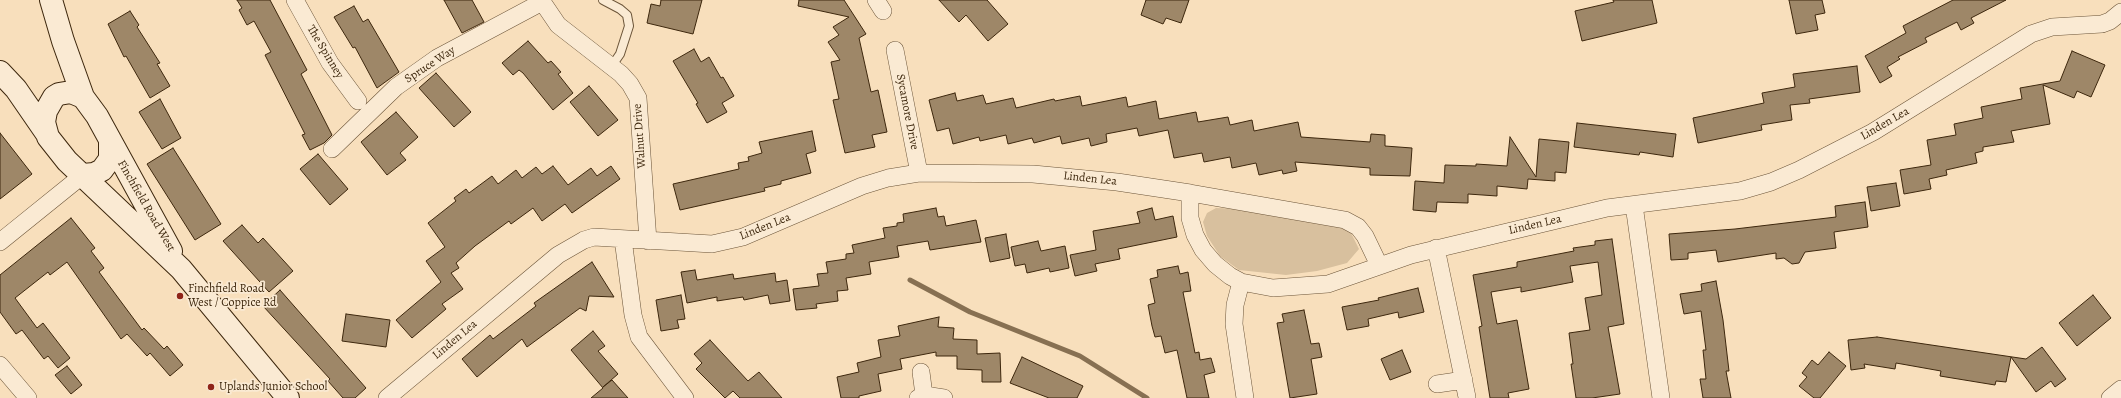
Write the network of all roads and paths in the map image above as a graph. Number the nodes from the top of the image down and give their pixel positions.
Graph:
1 (51, 0) edge
2 (295, 0) edge
3 (603, 0) edge
4 (542, 1) edge
5 (2121, 12) edge
6 (895, 50) dead end
7 (69, 56) junction
8 (611, 67) junction
9 (0, 72) edge
10 (16, 89) junction
11 (56, 96) junction
12 (83, 97) junction
13 (358, 101) dead end
14 (48, 137) junction
15 (110, 143) junction
16 (332, 149) dead end
17 (67, 161) junction
18 (919, 173) junction
19 (83, 175) junction
20 (64, 190) junction
21 (1190, 193) junction
22 (1634, 205) junction
23 (623, 239) junction
24 (648, 241) junction
25 (0, 242) edge
26 (1436, 248) junction
27 (1379, 265) junction
28 (182, 269) junction
29 (1241, 282) junction
30 (0, 365) edge
31 (921, 372) dead end
32 (1464, 380) junction
33 (1436, 384) dead end
34 (2121, 389) edge
35 (921, 396) edge
36 (1468, 397) edge
37 (28, 398) edge
38 (288, 398) edge
39 (387, 398) edge
40 (685, 398) edge
41 (944, 398) edge
42 (1245, 398) edge
43 (1661, 398) edge
44 (2110, 398) edge

1 - 7 main road
2 - 13 street, The Spinney
3 - 8 lane
4 - 8 street, Walnut Drive
4 - 16 street, Spruce Way
5 - 22 street, Linden Lea
6 - 18 street, Sycamore Drive
7 - 11 main road
7 - 12 main road
8 - 24 street, Walnut Drive
9 - 10 main road
10 - 11 main road
10 - 14 main road
11 - 12 main road
11 - 14 main road
12 - 15 main road
14 - 17 main road
15 - 19 main road
15 - 28 main road, Finchfield Road West
17 - 19 main road
17 - 20 street
18 - 21 street, Linden Lea
18 - 24 street, Linden Lea
19 - 20 street
19 - 28 main road, Finchfield Road West
20 - 25 street
21 - 27 street, Linden Lea
21 - 29 street, Linden Lea
22 - 26 street, Linden Lea
22 - 43 street
23 - 24 street, Linden Lea
23 - 39 street, Linden Lea
23 - 40 street
26 - 27 street, Linden Lea
26 - 32 street
27 - 29 street, Linden Lea
28 - 38 main road, Finchfield Road West
29 - 42 street
30 - 37 street
31 - 35 street
32 - 33 street
32 - 36 street
34 - 44 street
35 - 41 street

